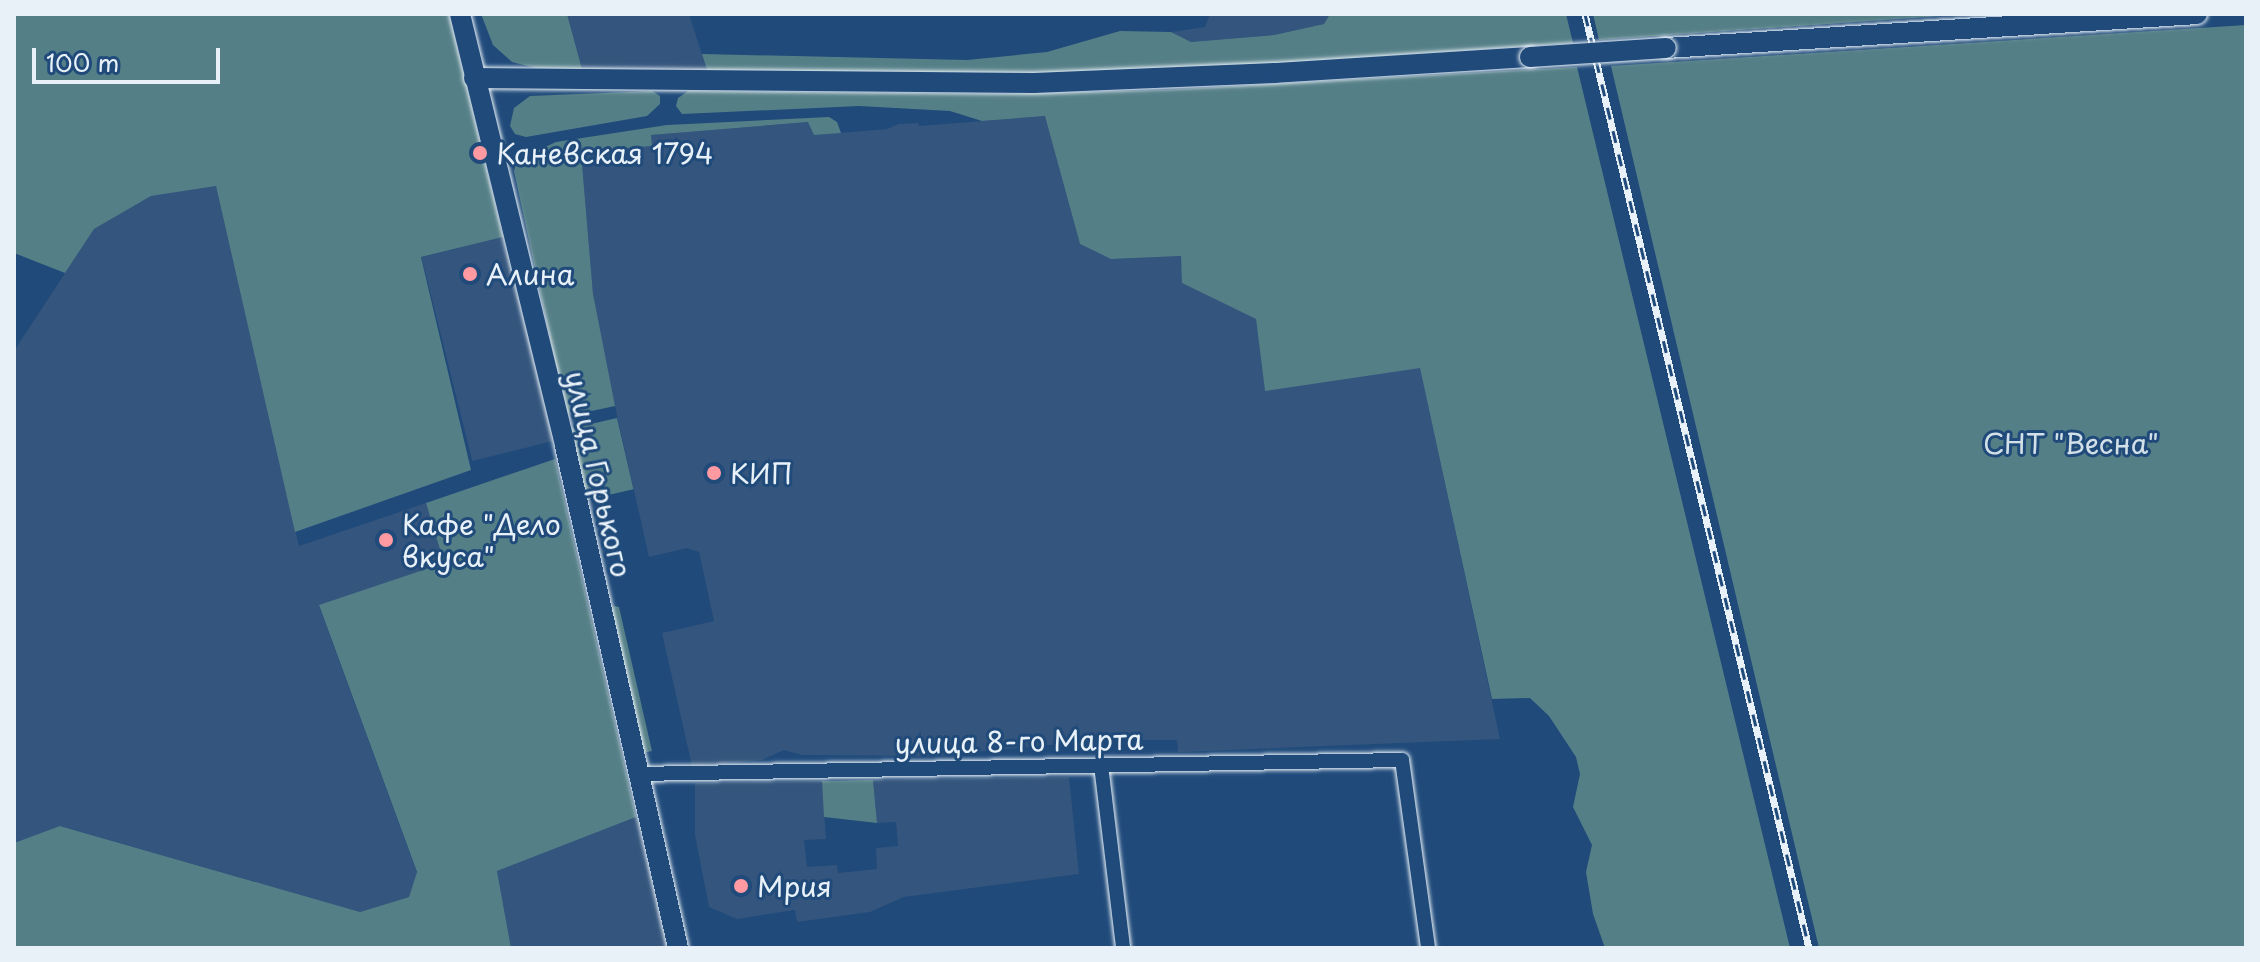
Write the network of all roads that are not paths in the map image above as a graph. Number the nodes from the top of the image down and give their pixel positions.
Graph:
1 (460, 14) edge
2 (2197, 14) edge
3 (474, 78) junction
4 (1101, 765) junction
5 (637, 774) junction
6 (678, 948) edge
7 (1123, 948) edge
8 (1428, 948) edge

1 - 3 main road, улица Горького
2 - 3 main road, bridge
3 - 5 main road, улица Горького
4 - 5 street, улица 8-го Марта
4 - 7 street
4 - 8 street, улица 8-го Марта
5 - 6 main road, улица Горького

